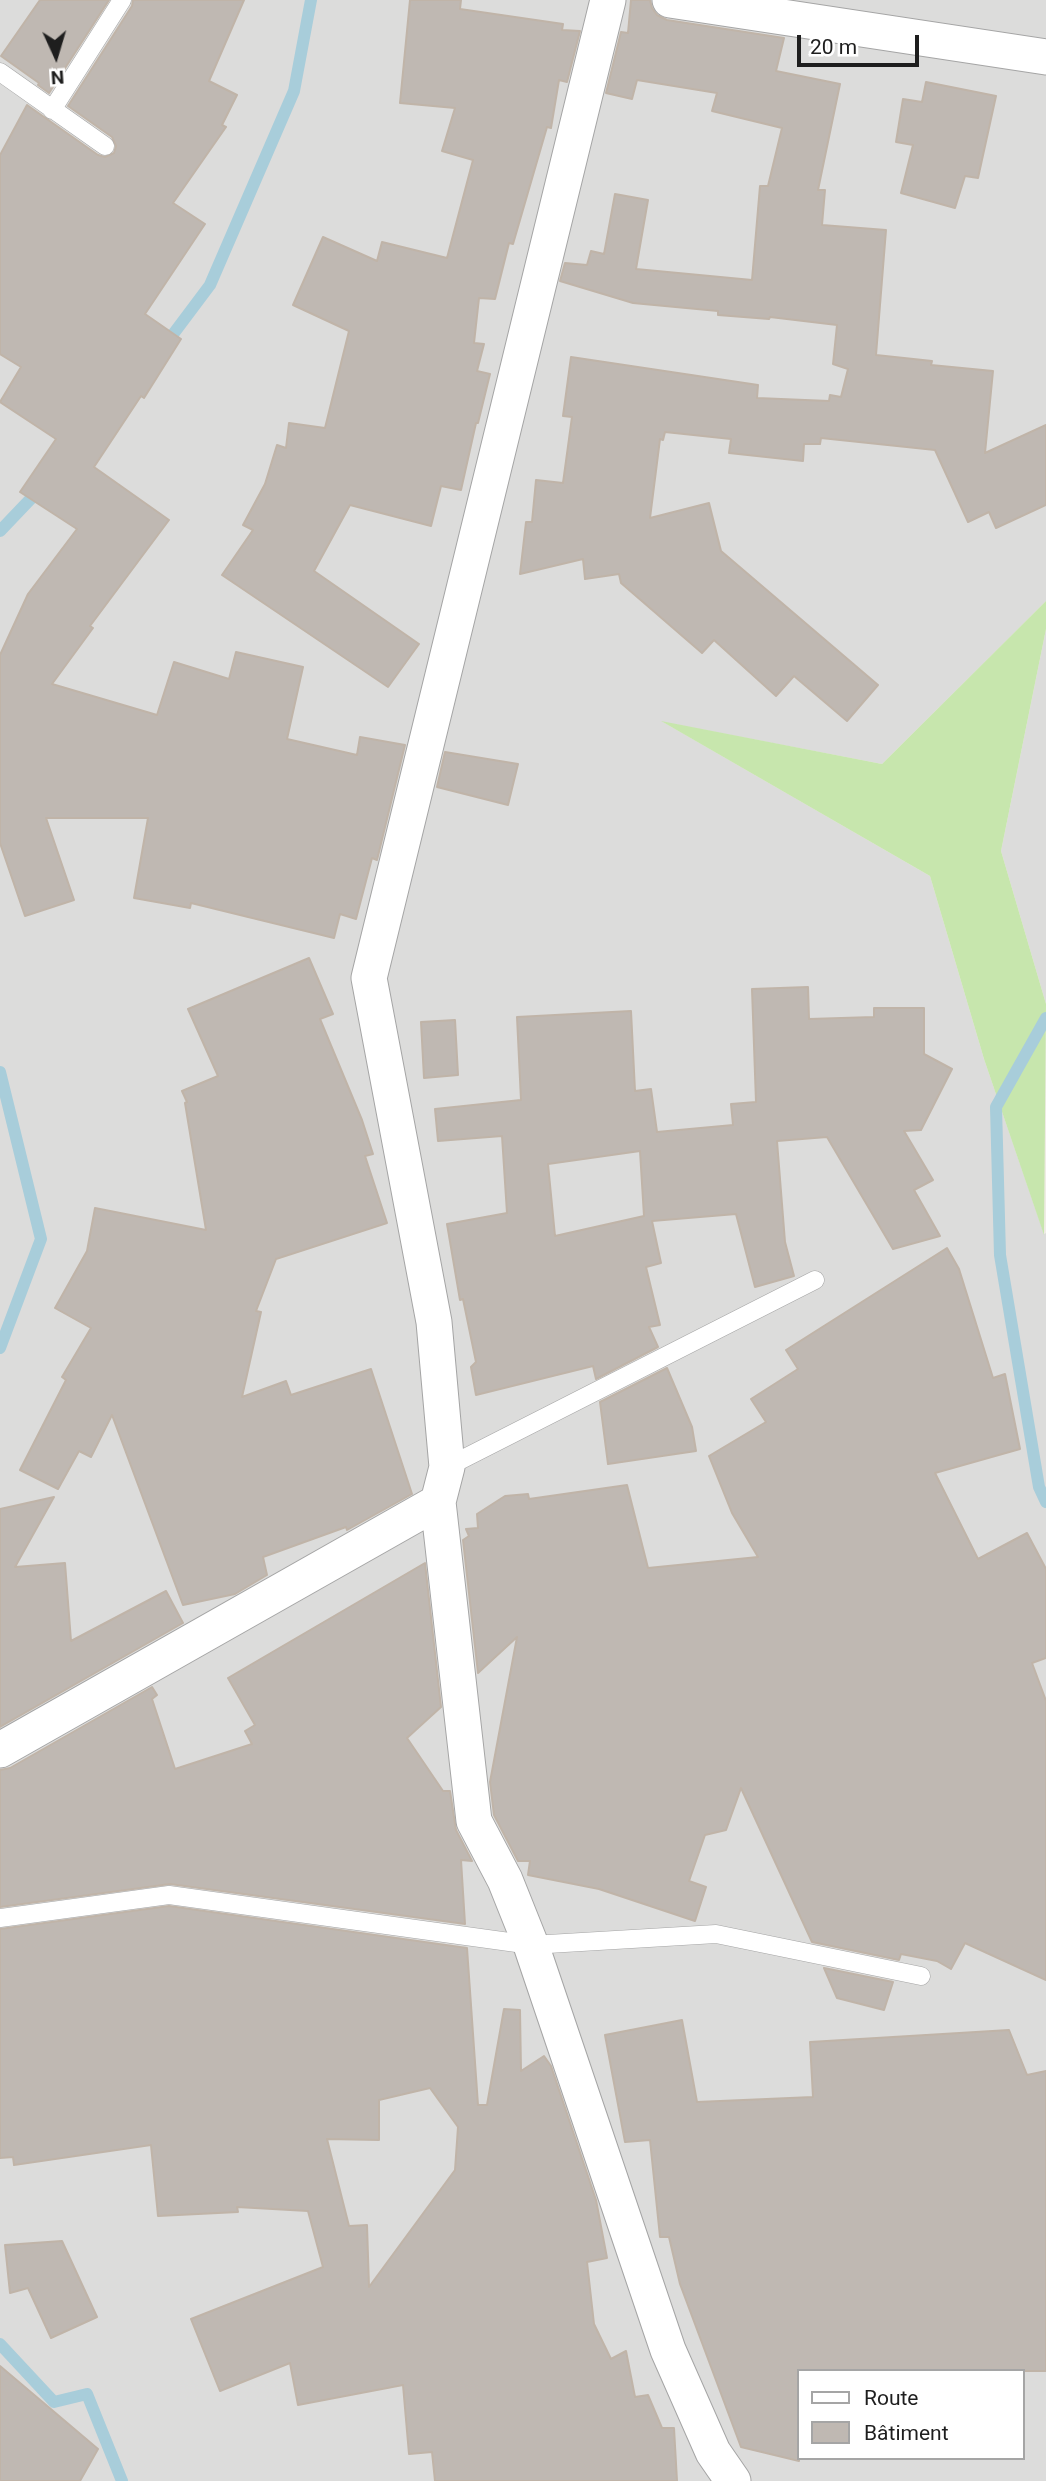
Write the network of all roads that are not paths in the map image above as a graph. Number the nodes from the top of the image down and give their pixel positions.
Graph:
1 (122, 0) edge
2 (608, 0) edge
3 (670, 0) edge
4 (1046, 57) edge
5 (0, 72) edge
6 (52, 110) junction
7 (105, 146) dead end
8 (814, 1280) dead end
9 (447, 1466) junction
10 (438, 1502) junction
11 (0, 1750) edge
12 (0, 1919) edge
13 (531, 1945) junction
14 (921, 1976) dead end
15 (733, 2481) edge

1 - 6 lane
2 - 9 street
3 - 4 street
5 - 6 lane
6 - 7 lane
8 - 9 lane
9 - 10 street
10 - 11 street
10 - 13 street
12 - 13 lane
13 - 14 lane
13 - 15 street

